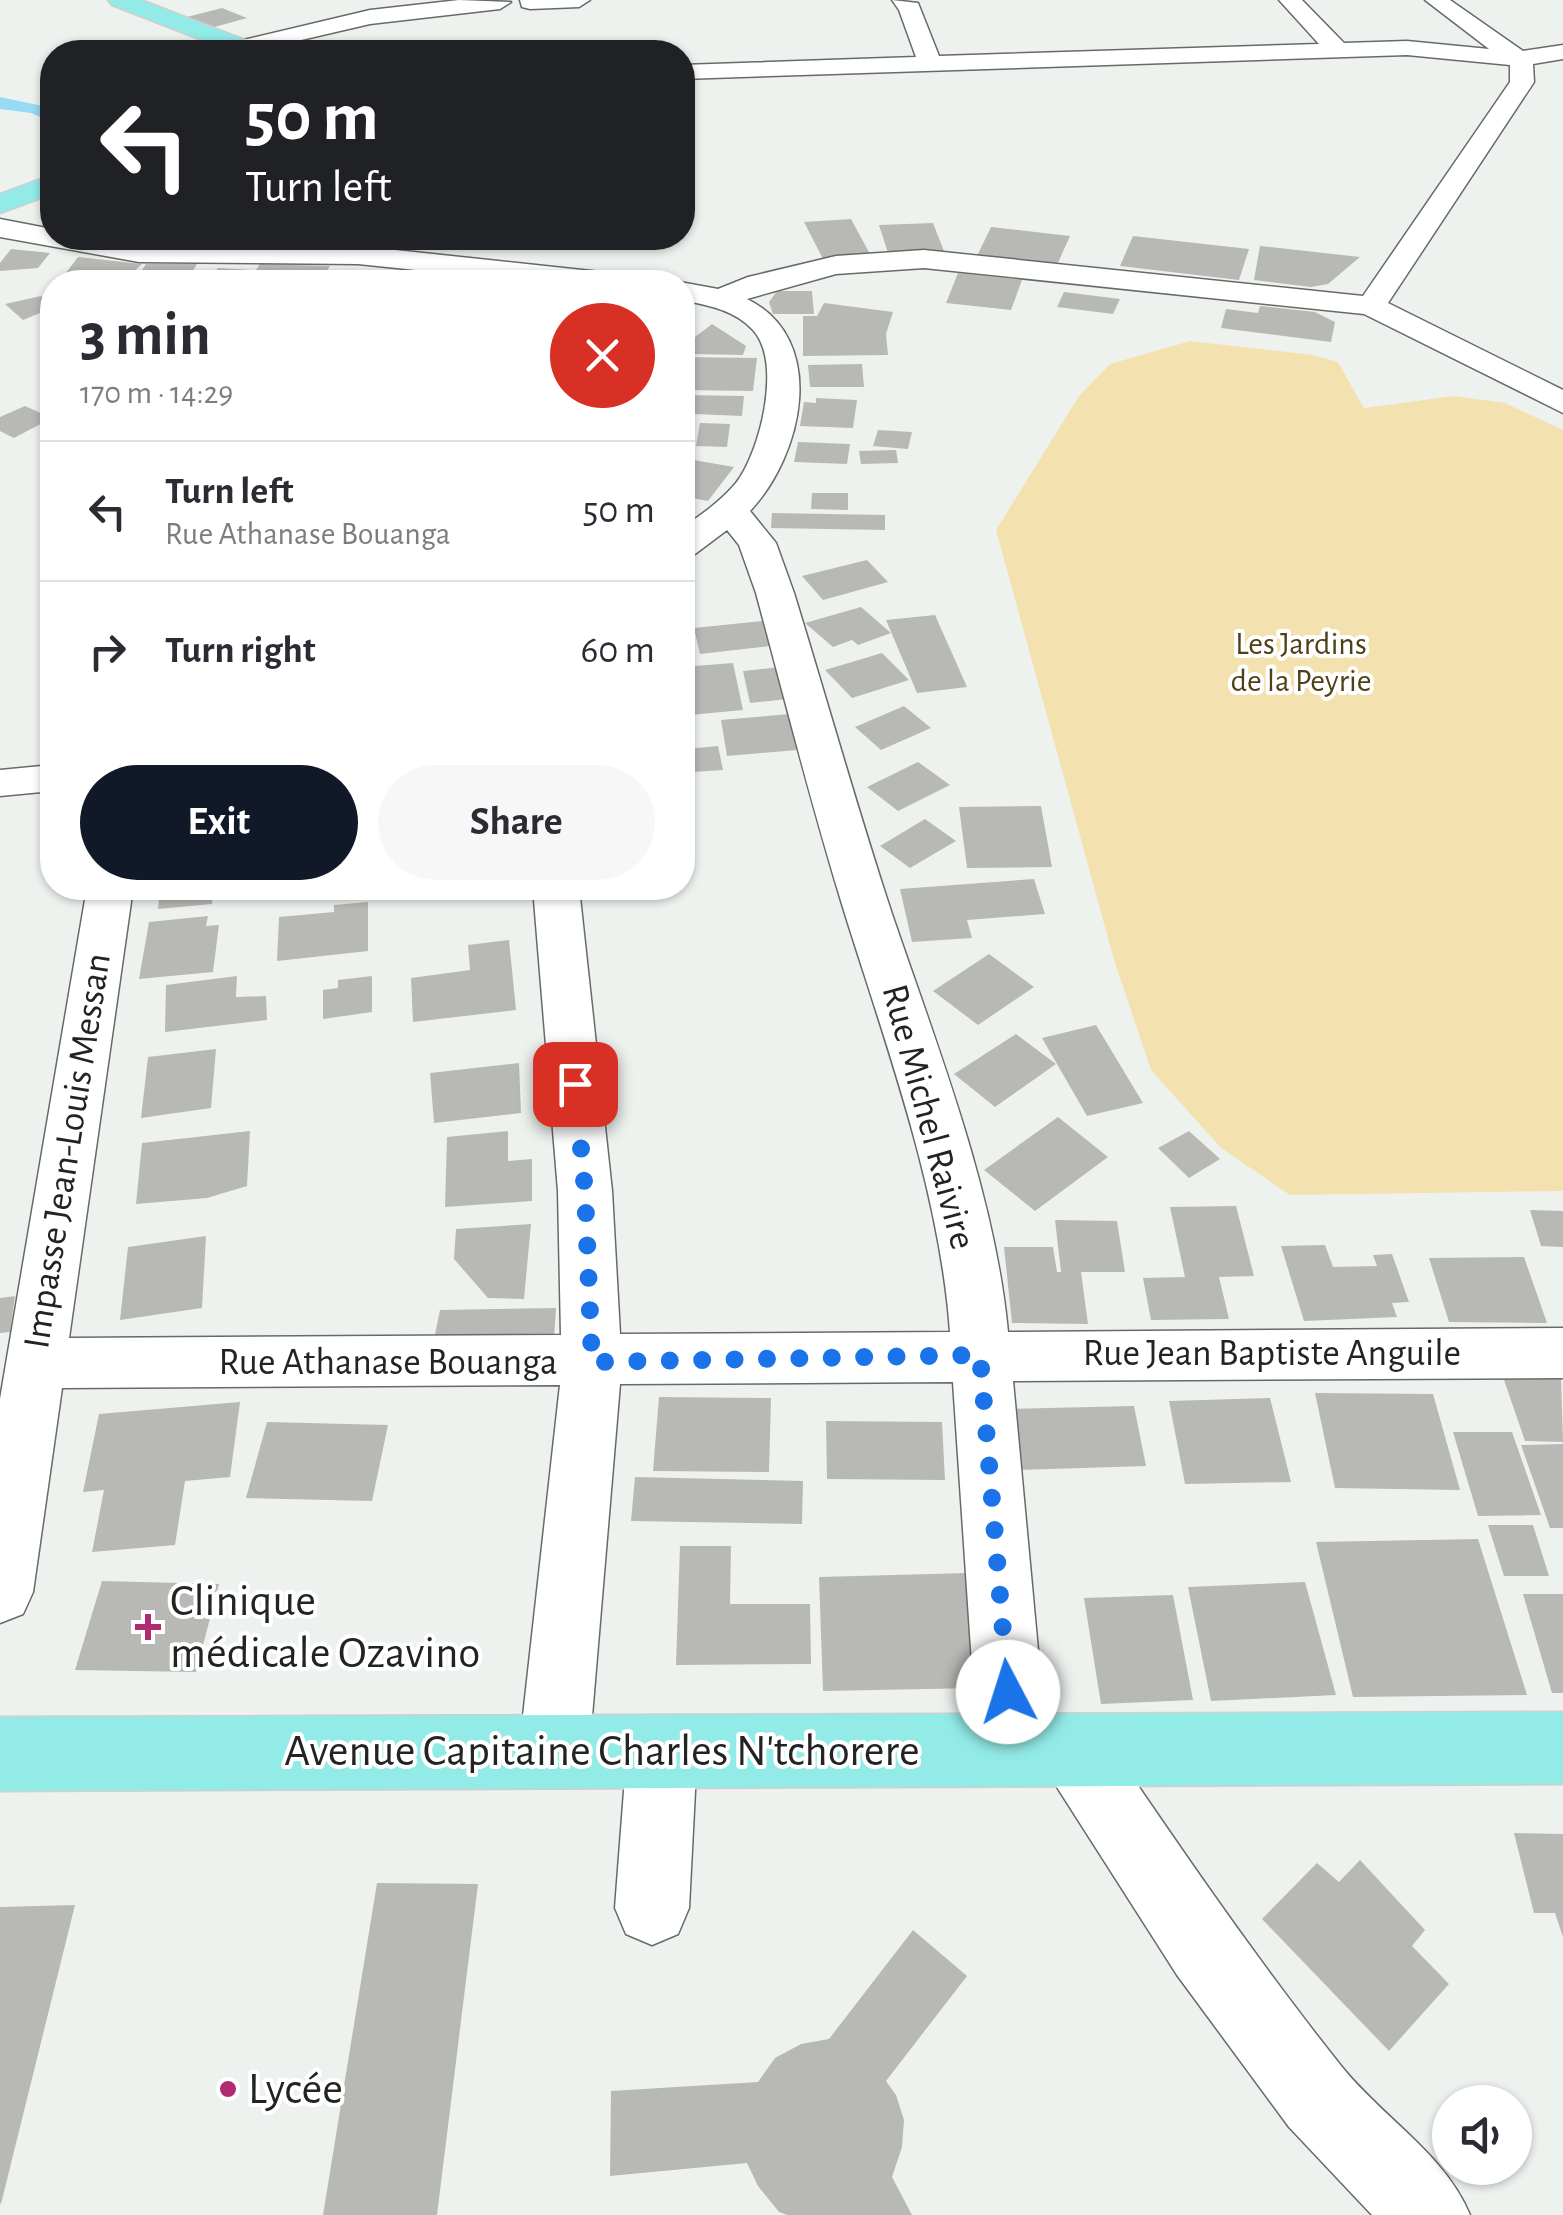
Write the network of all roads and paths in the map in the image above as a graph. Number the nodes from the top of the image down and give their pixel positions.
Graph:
1 (120, 0) edge
2 (460, 0) edge
3 (579, 0) edge
4 (903, 0) edge
5 (1290, 0) edge
6 (1436, 0) edge
7 (497, 1) edge
8 (532, 1) edge
9 (410, 11) junction
10 (221, 40) edge
11 (279, 40) edge
12 (1338, 50) junction
13 (1563, 52) edge
14 (1518, 60) junction
15 (930, 63) junction
16 (695, 72) edge
17 (40, 189) edge
18 (0, 204) edge
19 (963, 225) dead end
20 (0, 228) edge
21 (40, 245) edge
22 (52, 250) edge
23 (358, 254) junction
24 (948, 260) junction
25 (341, 270) edge
26 (502, 270) edge
27 (695, 293) edge
28 (725, 298) junction
29 (1371, 306) junction
30 (1563, 403) edge
31 (730, 510) junction
32 (695, 536) edge
33 (40, 779) edge
34 (0, 783) edge
35 (108, 900) edge
36 (557, 900) edge
37 (25, 1351) edge
38 (1563, 1353) edge
39 (980, 1355) junction
40 (592, 1362) junction
41 (0, 1592) edge
42 (1563, 1748) edge
43 (1046, 1751) junction
44 (554, 1752) junction
45 (662, 1752) junction
46 (0, 1754) edge
47 (652, 1908) dead end
48 (1429, 2215) edge

1 - 10 main road
2 - 9 street
3 - 8 street
4 - 15 street
5 - 12 street
6 - 14 street
7 - 8 street
7 - 9 street
9 - 11 street
12 - 14 street
12 - 15 street
13 - 14 street
14 - 29 street
15 - 16 street
17 - 18 main road
19 - 24 street
20 - 21 street
22 - 23 street
23 - 25 street
23 - 26 street
24 - 28 street
24 - 29 street
27 - 28 street
28 - 31 street
29 - 30 street
31 - 32 street
31 - 39 street, Rue Michel Raivire
33 - 34 street
35 - 37 street, Impasse Jean-Louis Messan
36 - 40 street
37 - 40 street, Rue Athanase Bouanga
37 - 41 street, Impasse Jean-Louis Messan
38 - 39 street, Rue Jean Baptiste Anguile
39 - 40 street, Rue Athanase Bouanga
39 - 43 street, Rue Michel Raivire
40 - 44 street
42 - 43 main road, Avenue Capitaine Charles N'tchorere
43 - 45 main road, Avenue Capitaine Charles N'tchorere
43 - 48 street
44 - 45 main road, Avenue Capitaine Charles N'tchorere
44 - 46 main road, Avenue Capitaine Charles N'tchorere
45 - 47 street

